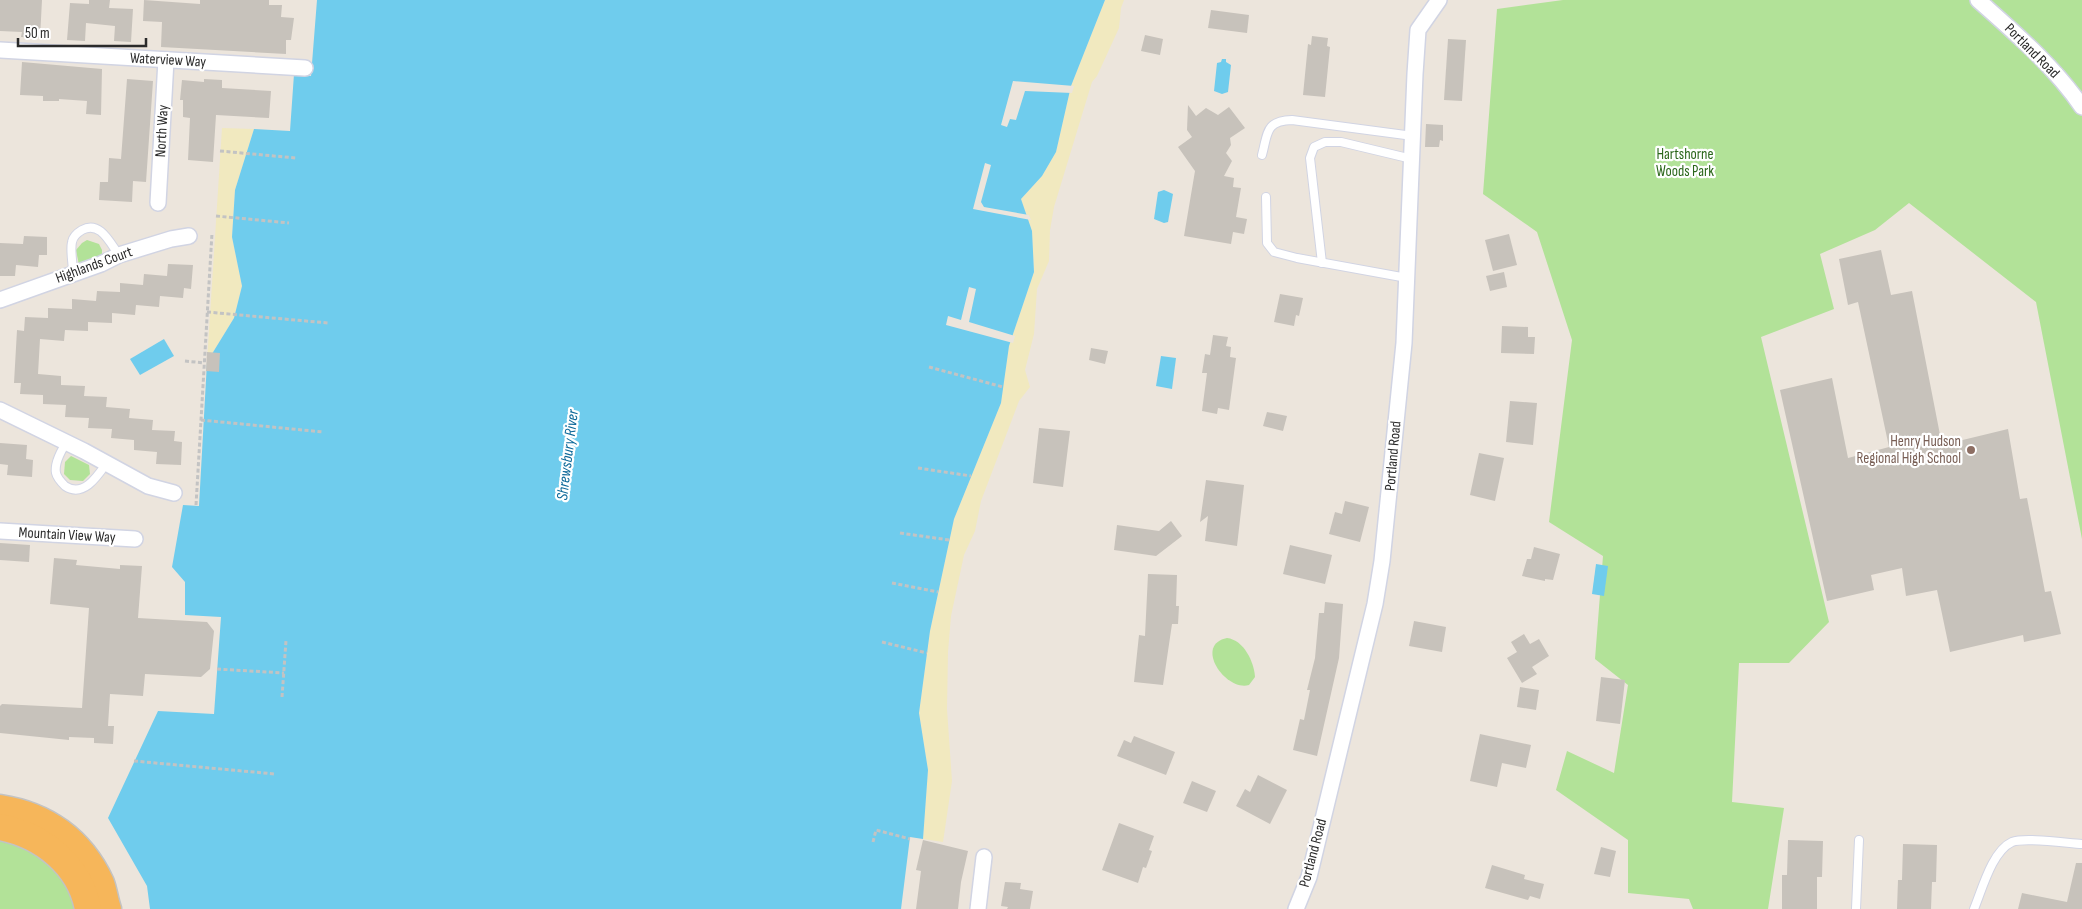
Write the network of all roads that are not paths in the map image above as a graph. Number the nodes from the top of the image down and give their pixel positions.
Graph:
1 (1439, 0) edge
2 (1978, 0) edge
3 (0, 50) edge
4 (166, 60) junction
5 (305, 68) dead end
6 (2082, 107) edge
7 (1413, 136) junction
8 (1262, 155) dead end
9 (1412, 158) junction
10 (1266, 198) dead end
11 (158, 203) dead end
12 (189, 236) dead end
13 (119, 255) junction
14 (1322, 263) junction
15 (73, 273) junction
16 (1408, 278) junction
17 (0, 300) edge
18 (0, 410) edge
19 (66, 443) junction
20 (106, 464) junction
21 (174, 493) dead end
22 (0, 531) edge
23 (135, 539) dead end
24 (0, 808) edge
25 (0, 827) edge
26 (1859, 840) dead end
27 (2082, 844) edge
28 (984, 857) dead end
29 (88, 909) edge
30 (108, 909) edge
31 (978, 909) edge
32 (1296, 909) edge
33 (1856, 909) edge
34 (1974, 909) edge

1 - 7 street, Portland Road
2 - 6 street, Portland Road
3 - 4 street, Waterview Way
4 - 5 street, Waterview Way
4 - 11 street, North Way
7 - 8 lane
7 - 9 street, Portland Road
9 - 14 lane
9 - 16 street, Portland Road
10 - 14 lane
12 - 13 street, Highlands Court
13 - 15 street, Highlands Court
13 - 15 lane
14 - 16 lane
15 - 17 street, Highlands Court
16 - 32 street, Portland Road
18 - 19 street
19 - 20 street
19 - 20 lane
20 - 21 street
22 - 23 street, Mountain View Way
24 - 30 highway
25 - 29 highway
26 - 33 lane
27 - 34 lane
28 - 31 street

